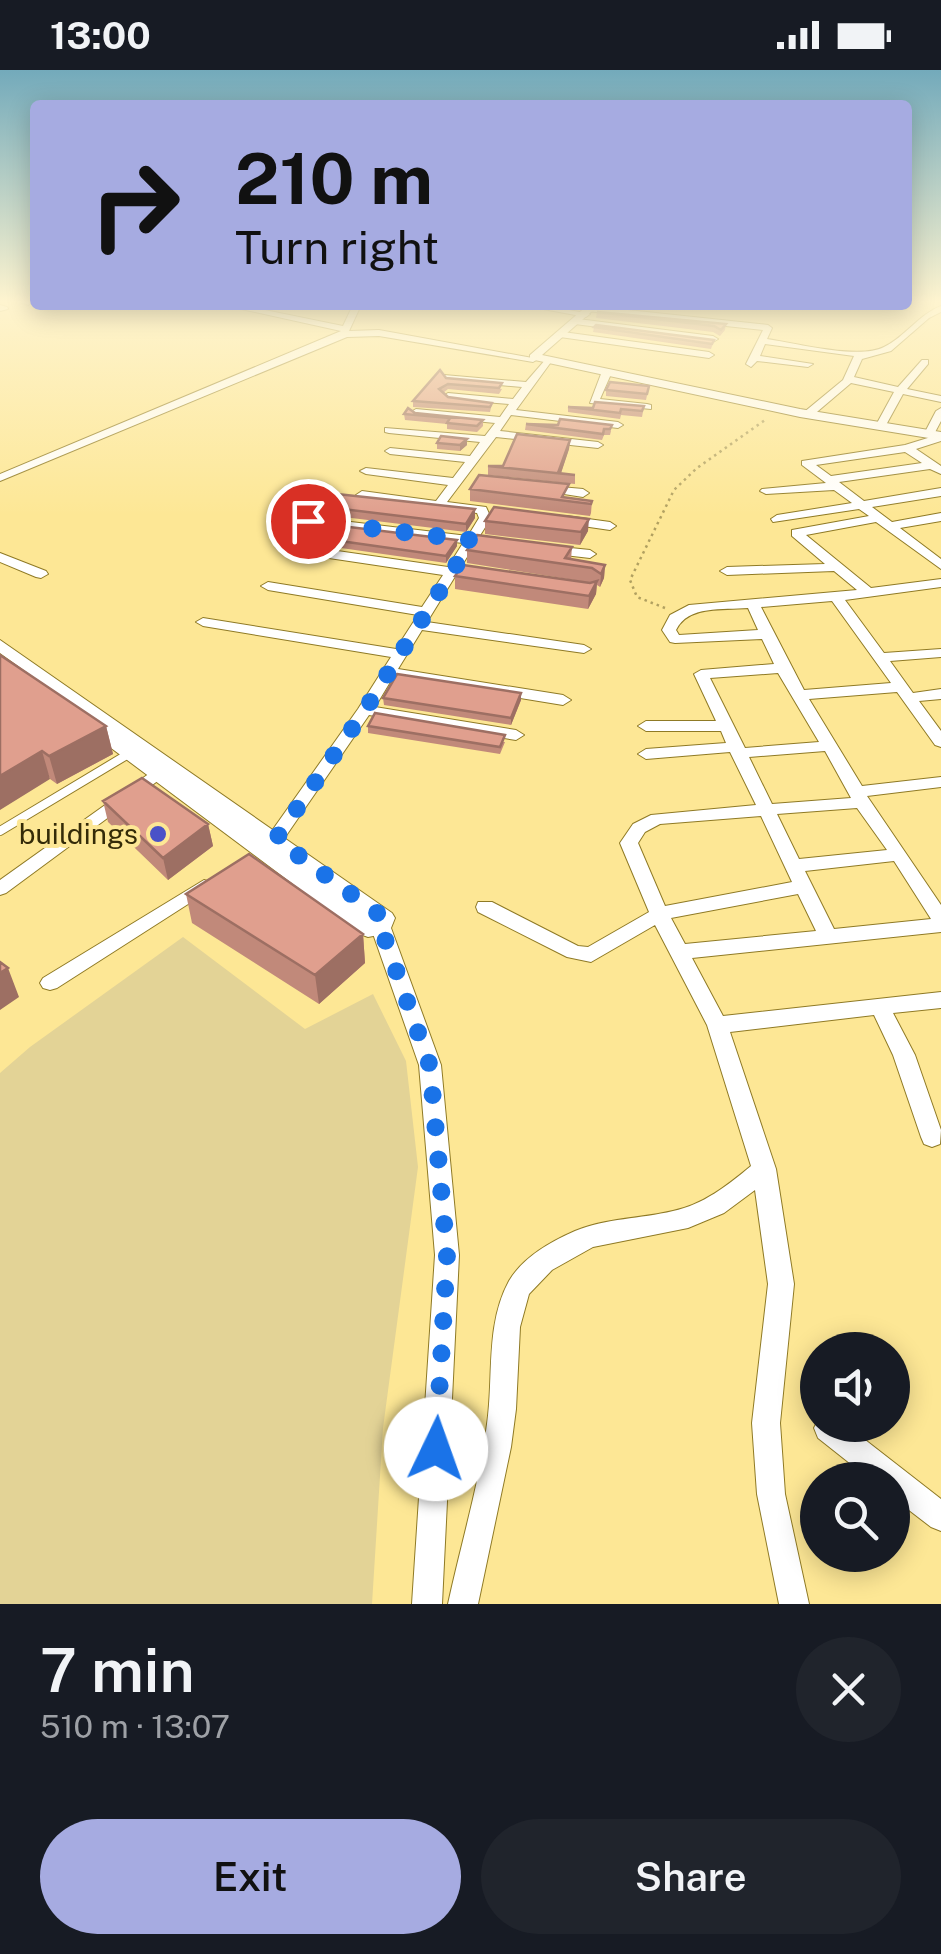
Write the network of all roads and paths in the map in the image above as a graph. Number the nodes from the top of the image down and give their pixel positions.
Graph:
1 (248, 372) edge
2 (531, 372) edge
3 (594, 372) edge
4 (851, 372) edge
5 (916, 372) edge
6 (606, 374) junction
7 (447, 378) edge
8 (848, 379) junction
9 (529, 384) junction
10 (900, 390) junction
11 (448, 396) edge
12 (941, 398) edge
13 (647, 407) edge
14 (771, 408) junction
15 (509, 411) junction
16 (416, 412) edge
17 (941, 412) edge
18 (799, 413) junction
19 (618, 424) dead end
20 (881, 425) junction
21 (389, 430) dead end
22 (937, 436) edge
23 (490, 437) junction
24 (598, 445) dead end
25 (906, 448) junction
26 (390, 451) dead end
27 (31, 460) junction
28 (472, 460) junction
29 (937, 468) edge
30 (0, 469) edge
31 (366, 472) dead end
32 (0, 478) edge
33 (461, 480) junction
34 (832, 483) junction
35 (525, 486) edge
36 (766, 491) dead end
37 (941, 492) edge
38 (583, 493) dead end
39 (362, 495) edge
40 (439, 505) junction
41 (863, 507) junction
42 (941, 516) edge
43 (558, 519) edge
44 (777, 519) dead end
45 (308, 521) dead end
46 (884, 522) junction
47 (610, 526) dead end
48 (472, 540) junction
49 (490, 542) edge
50 (941, 542) edge
51 (282, 547) dead end
52 (916, 547) junction
53 (540, 548) edge
54 (590, 554) dead end
55 (0, 557) edge
56 (837, 566) junction
57 (941, 566) edge
58 (453, 571) junction
59 (727, 571) dead end
60 (471, 572) edge
61 (42, 574) dead end
62 (941, 582) edge
63 (268, 586) dead end
64 (868, 593) junction
65 (836, 596) junction
66 (752, 603) junction
67 (672, 609) dead end
68 (422, 618) junction
69 (203, 622) dead end
70 (768, 634) junction
71 (0, 645) edge
72 (584, 650) dead end
73 (941, 652) edge
74 (400, 654) junction
75 (878, 658) junction
76 (0, 663) edge
77 (783, 668) junction
78 (389, 672) junction
79 (904, 693) junction
80 (941, 694) edge
81 (799, 695) junction
82 (564, 700) dead end
83 (365, 710) junction
84 (95, 719) junction
85 (646, 726) dead end
86 (724, 726) junction
87 (516, 734) dead end
88 (941, 742) edge
89 (829, 746) junction
90 (735, 750) junction
91 (130, 753) junction
92 (646, 754) dead end
93 (158, 773) junction
94 (941, 782) edge
95 (859, 797) junction
96 (764, 810) junction
97 (0, 831) edge
98 (252, 855) junction
99 (898, 855) junction
100 (792, 866) junction
101 (805, 886) junction
102 (0, 889) edge
103 (485, 907) dead end
104 (659, 914) junction
105 (941, 923) edge
106 (381, 928) joint
107 (827, 935) junction
108 (680, 952) junction
109 (50, 983) dead end
110 (941, 1000) edge
111 (880, 1007) junction
112 (716, 1025) junction
113 (932, 1138) dead end
114 (764, 1169) junction
115 (846, 1442) edge
116 (941, 1518) edge
117 (427, 1604) edge
118 (463, 1604) edge
119 (794, 1604) edge

1 - 27 street
2 - 9 street
3 - 6 street
4 - 8 street
5 - 10 street
6 - 13 street
6 - 14 street
7 - 9 street
8 - 10 street
8 - 18 street
9 - 15 street
10 - 12 street
10 - 20 street
11 - 15 street
14 - 18 street
14 - 67 path
15 - 16 street
15 - 19 street
15 - 23 street
17 - 22 street
18 - 20 street
20 - 22 street
21 - 23 street
22 - 25 street
23 - 24 street
23 - 28 street
25 - 29 street
25 - 34 street
26 - 28 street
27 - 30 street
27 - 32 street
28 - 33 street
29 - 34 street
31 - 33 street
33 - 40 street
34 - 36 street
34 - 41 street
35 - 38 street
37 - 41 street
39 - 40 street
40 - 48 street
41 - 44 street
41 - 46 street
42 - 46 street
43 - 47 street
45 - 48 street
46 - 52 street
46 - 56 street
48 - 49 street
48 - 58 street
50 - 52 street
51 - 58 street
52 - 57 street
53 - 54 street
55 - 61 street
56 - 59 street
56 - 64 street
58 - 60 street
58 - 68 street
62 - 64 street
63 - 68 street
64 - 65 street
65 - 66 street
65 - 75 street
66 - 70 street
66 - 70 street
68 - 72 street
68 - 74 street
69 - 74 street
70 - 77 street
71 - 84 street
73 - 75 street
74 - 78 street
75 - 79 street
76 - 84 street
77 - 81 street
77 - 86 street
78 - 82 street
78 - 83 street
79 - 80 street
79 - 81 street
79 - 88 street
81 - 89 street
83 - 87 street
83 - 98 street
84 - 91 street
84 - 98 street
85 - 86 street
86 - 90 street
89 - 90 street
89 - 95 street
90 - 92 street
90 - 96 street
91 - 93 street
91 - 97 lane
93 - 98 street
93 - 102 street
94 - 95 street
95 - 96 street
95 - 99 street
96 - 100 street
96 - 104 street
98 - 106 street
98 - 109 street
99 - 100 street
99 - 105 street
100 - 101 street
101 - 104 street
101 - 107 street
103 - 104 street
104 - 108 street
105 - 107 street
106 - 117 street
107 - 108 street
108 - 112 street
110 - 111 street
111 - 112 street
111 - 113 street
112 - 114 street
114 - 118 street
114 - 119 street
115 - 116 street

